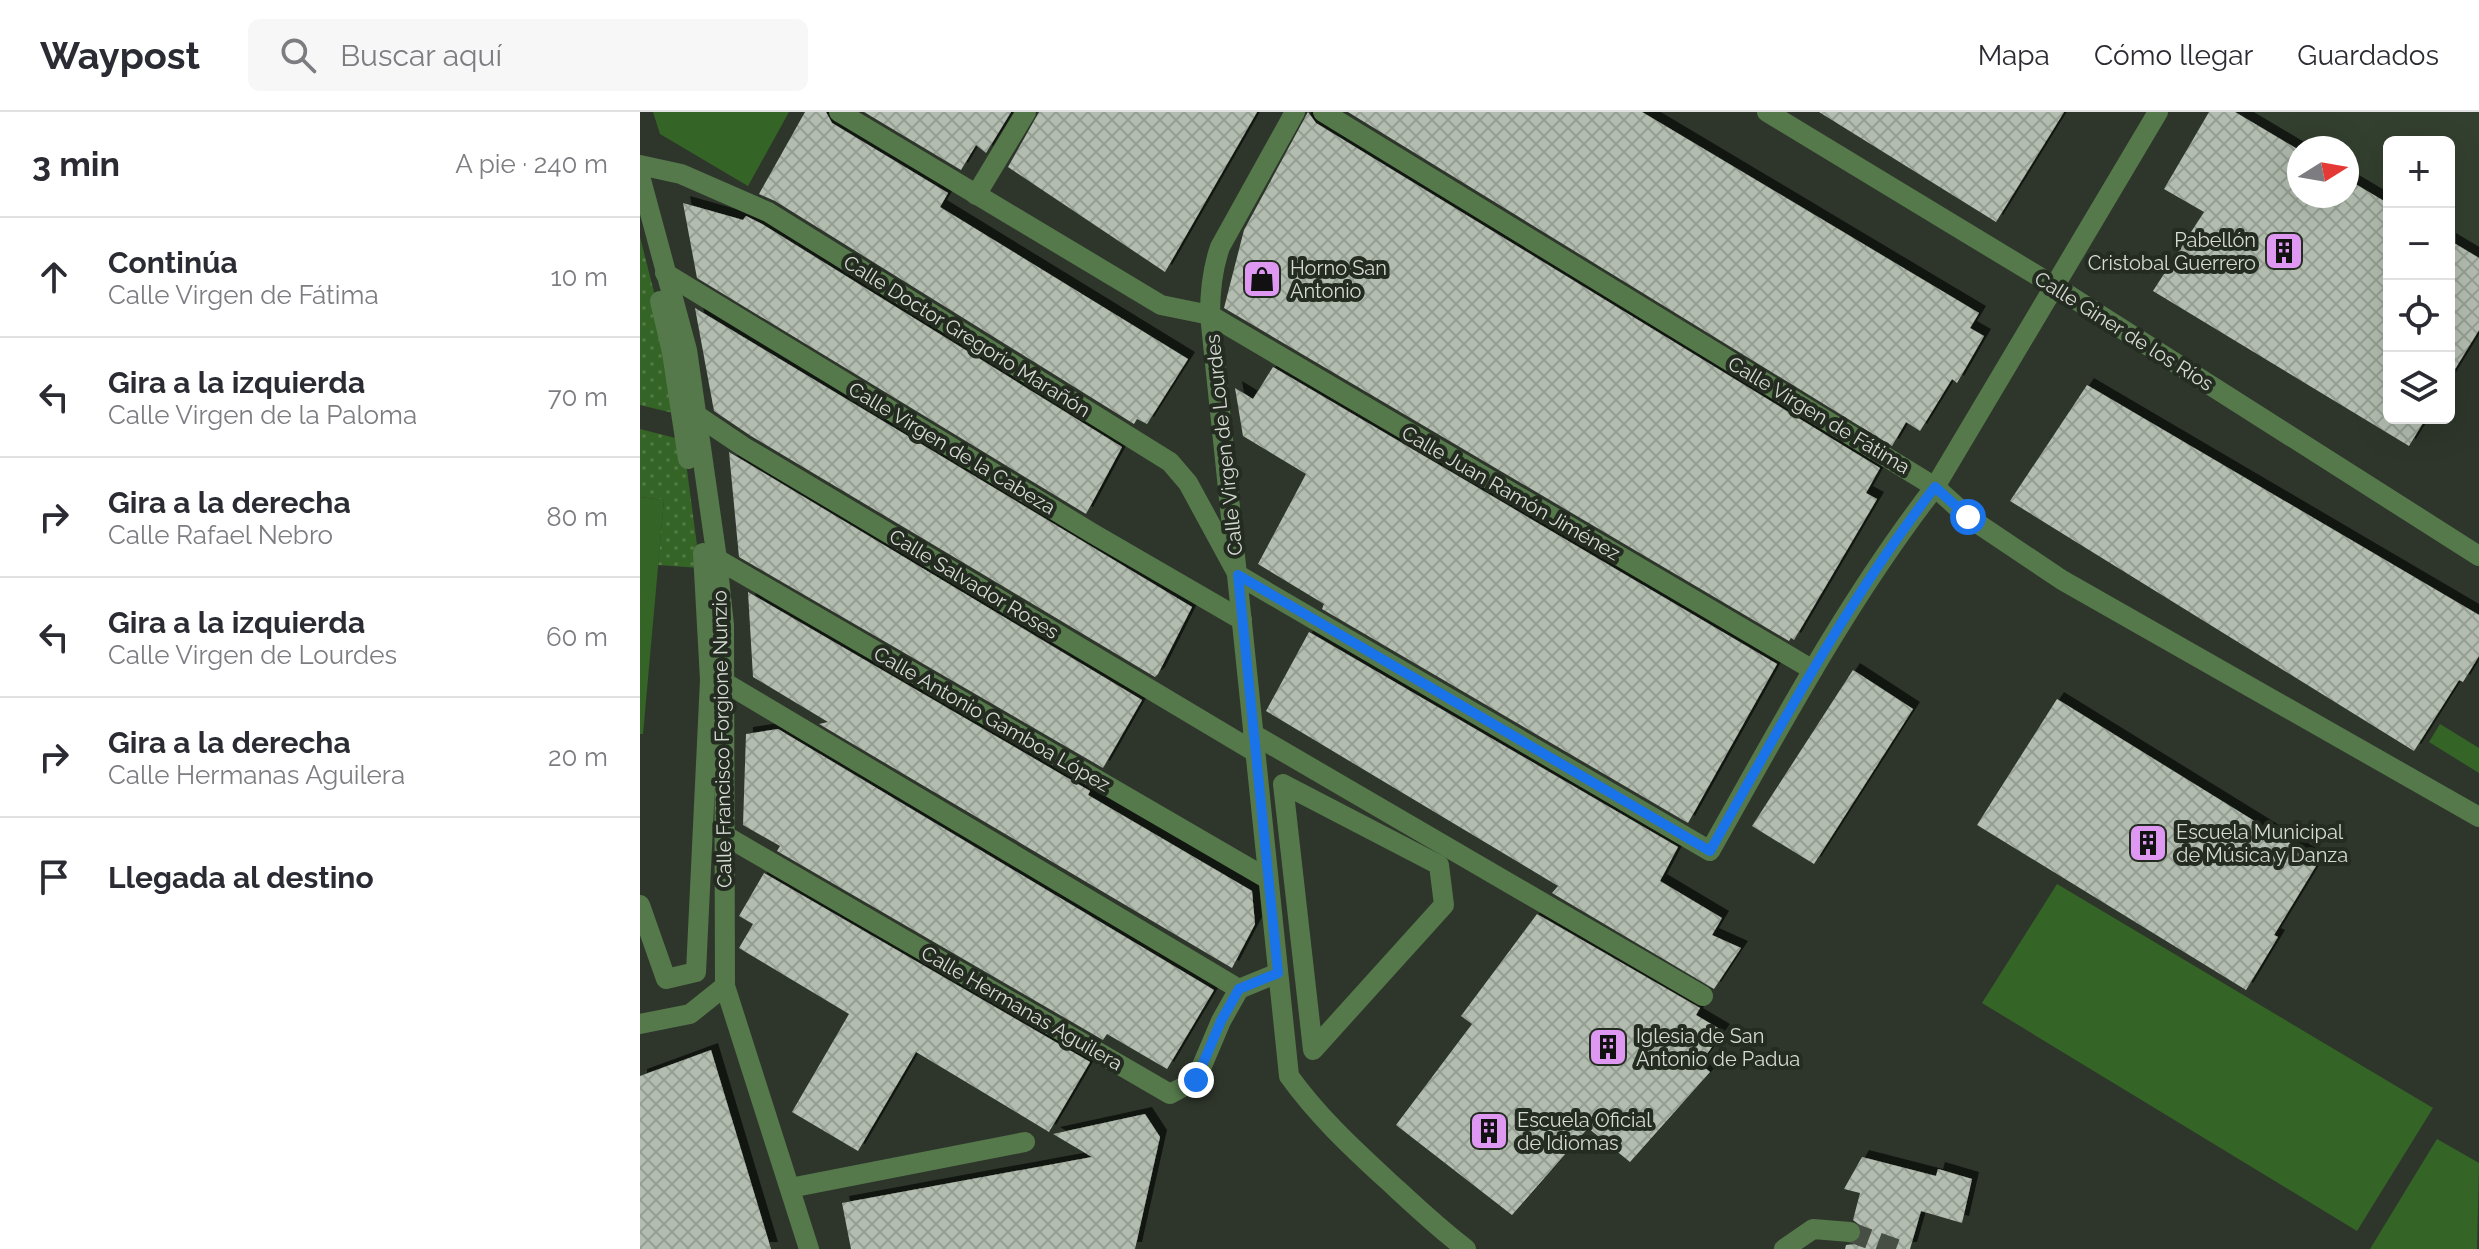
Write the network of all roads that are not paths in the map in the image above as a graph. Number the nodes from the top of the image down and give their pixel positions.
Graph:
1 (839, 112) edge
2 (1026, 112) edge
3 (1295, 112) edge
4 (1323, 112) edge
5 (1767, 112) edge
6 (2158, 112) edge
7 (640, 165) edge
8 (640, 176) edge
9 (976, 195) junction
10 (640, 222) edge
11 (665, 273) junction
12 (2056, 287) junction
13 (1210, 315) junction
14 (695, 414) junction
15 (1935, 487) junction
16 (2479, 556) edge
17 (717, 559) junction
18 (1238, 575) junction
19 (1242, 620) junction
20 (1813, 670) junction
21 (724, 682) junction
22 (1254, 743) junction
23 (1283, 784) joint
24 (2479, 817) edge
25 (724, 835) junction
26 (1268, 879) junction
27 (640, 905) edge
28 (1278, 973) junction
29 (725, 986) junction
30 (1239, 989) junction
31 (1703, 996) dead end
32 (640, 1024) edge
33 (1025, 1142) dead end
34 (790, 1188) junction
35 (1441, 1230) junction
36 (1850, 1232) tunnel mouth
37 (809, 1249) edge
38 (1455, 1249) edge
39 (1466, 1249) edge
40 (1784, 1249) edge

1 - 9 street, Calle Juan Ramón Jiménez
2 - 9 street
3 - 13 street, Calle Virgen de Lourdes
4 - 15 street, Calle Virgen de Fátima
5 - 12 street, Calle Giner de los Ríos
6 - 12 street
7 - 18 street, Calle Doctor Gregorio Marañón
8 - 11 street, Calle Francisco Forgione Nunzio
9 - 13 street, Calle Juan Ramón Jiménez
10 - 27 street
11 - 14 street, Calle Francisco Forgione Nunzio
11 - 19 street, Calle Virgen de la Cabeza
12 - 15 street
12 - 16 street, Calle Giner de los Ríos
13 - 18 street, Calle Virgen de Lourdes
13 - 20 street, Calle Juan Ramón Jiménez
14 - 17 street, Calle Francisco Forgione Nunzio
14 - 22 street, Calle Salvador Roses
15 - 20 street
15 - 24 street, Calle Virgen de Fátima
17 - 21 street, Calle Francisco Forgione Nunzio
17 - 26 street, Calle Antonio Gamboa López
18 - 19 street, Calle Virgen de Lourdes
18 - 20 street
19 - 22 street, Calle Virgen de Lourdes
21 - 25 street, Calle Francisco Forgione Nunzio
21 - 30 street
22 - 26 street, Calle Virgen de Lourdes
22 - 31 street, Calle Salvador Roses
23 - 23 street
25 - 29 street, Calle Francisco Forgione Nunzio
25 - 30 street, Calle Hermanas Aguilera
26 - 28 street, Calle Virgen de Lourdes
28 - 30 street
28 - 35 street, Calle Virgen de Lourdes
29 - 32 street
29 - 34 street, Calle Francisco Forgione Nunzio
33 - 34 street
34 - 37 street, Calle Francisco Forgione Nunzio
35 - 38 street
35 - 39 street, Calle Virgen de Lourdes
36 - 40 street

